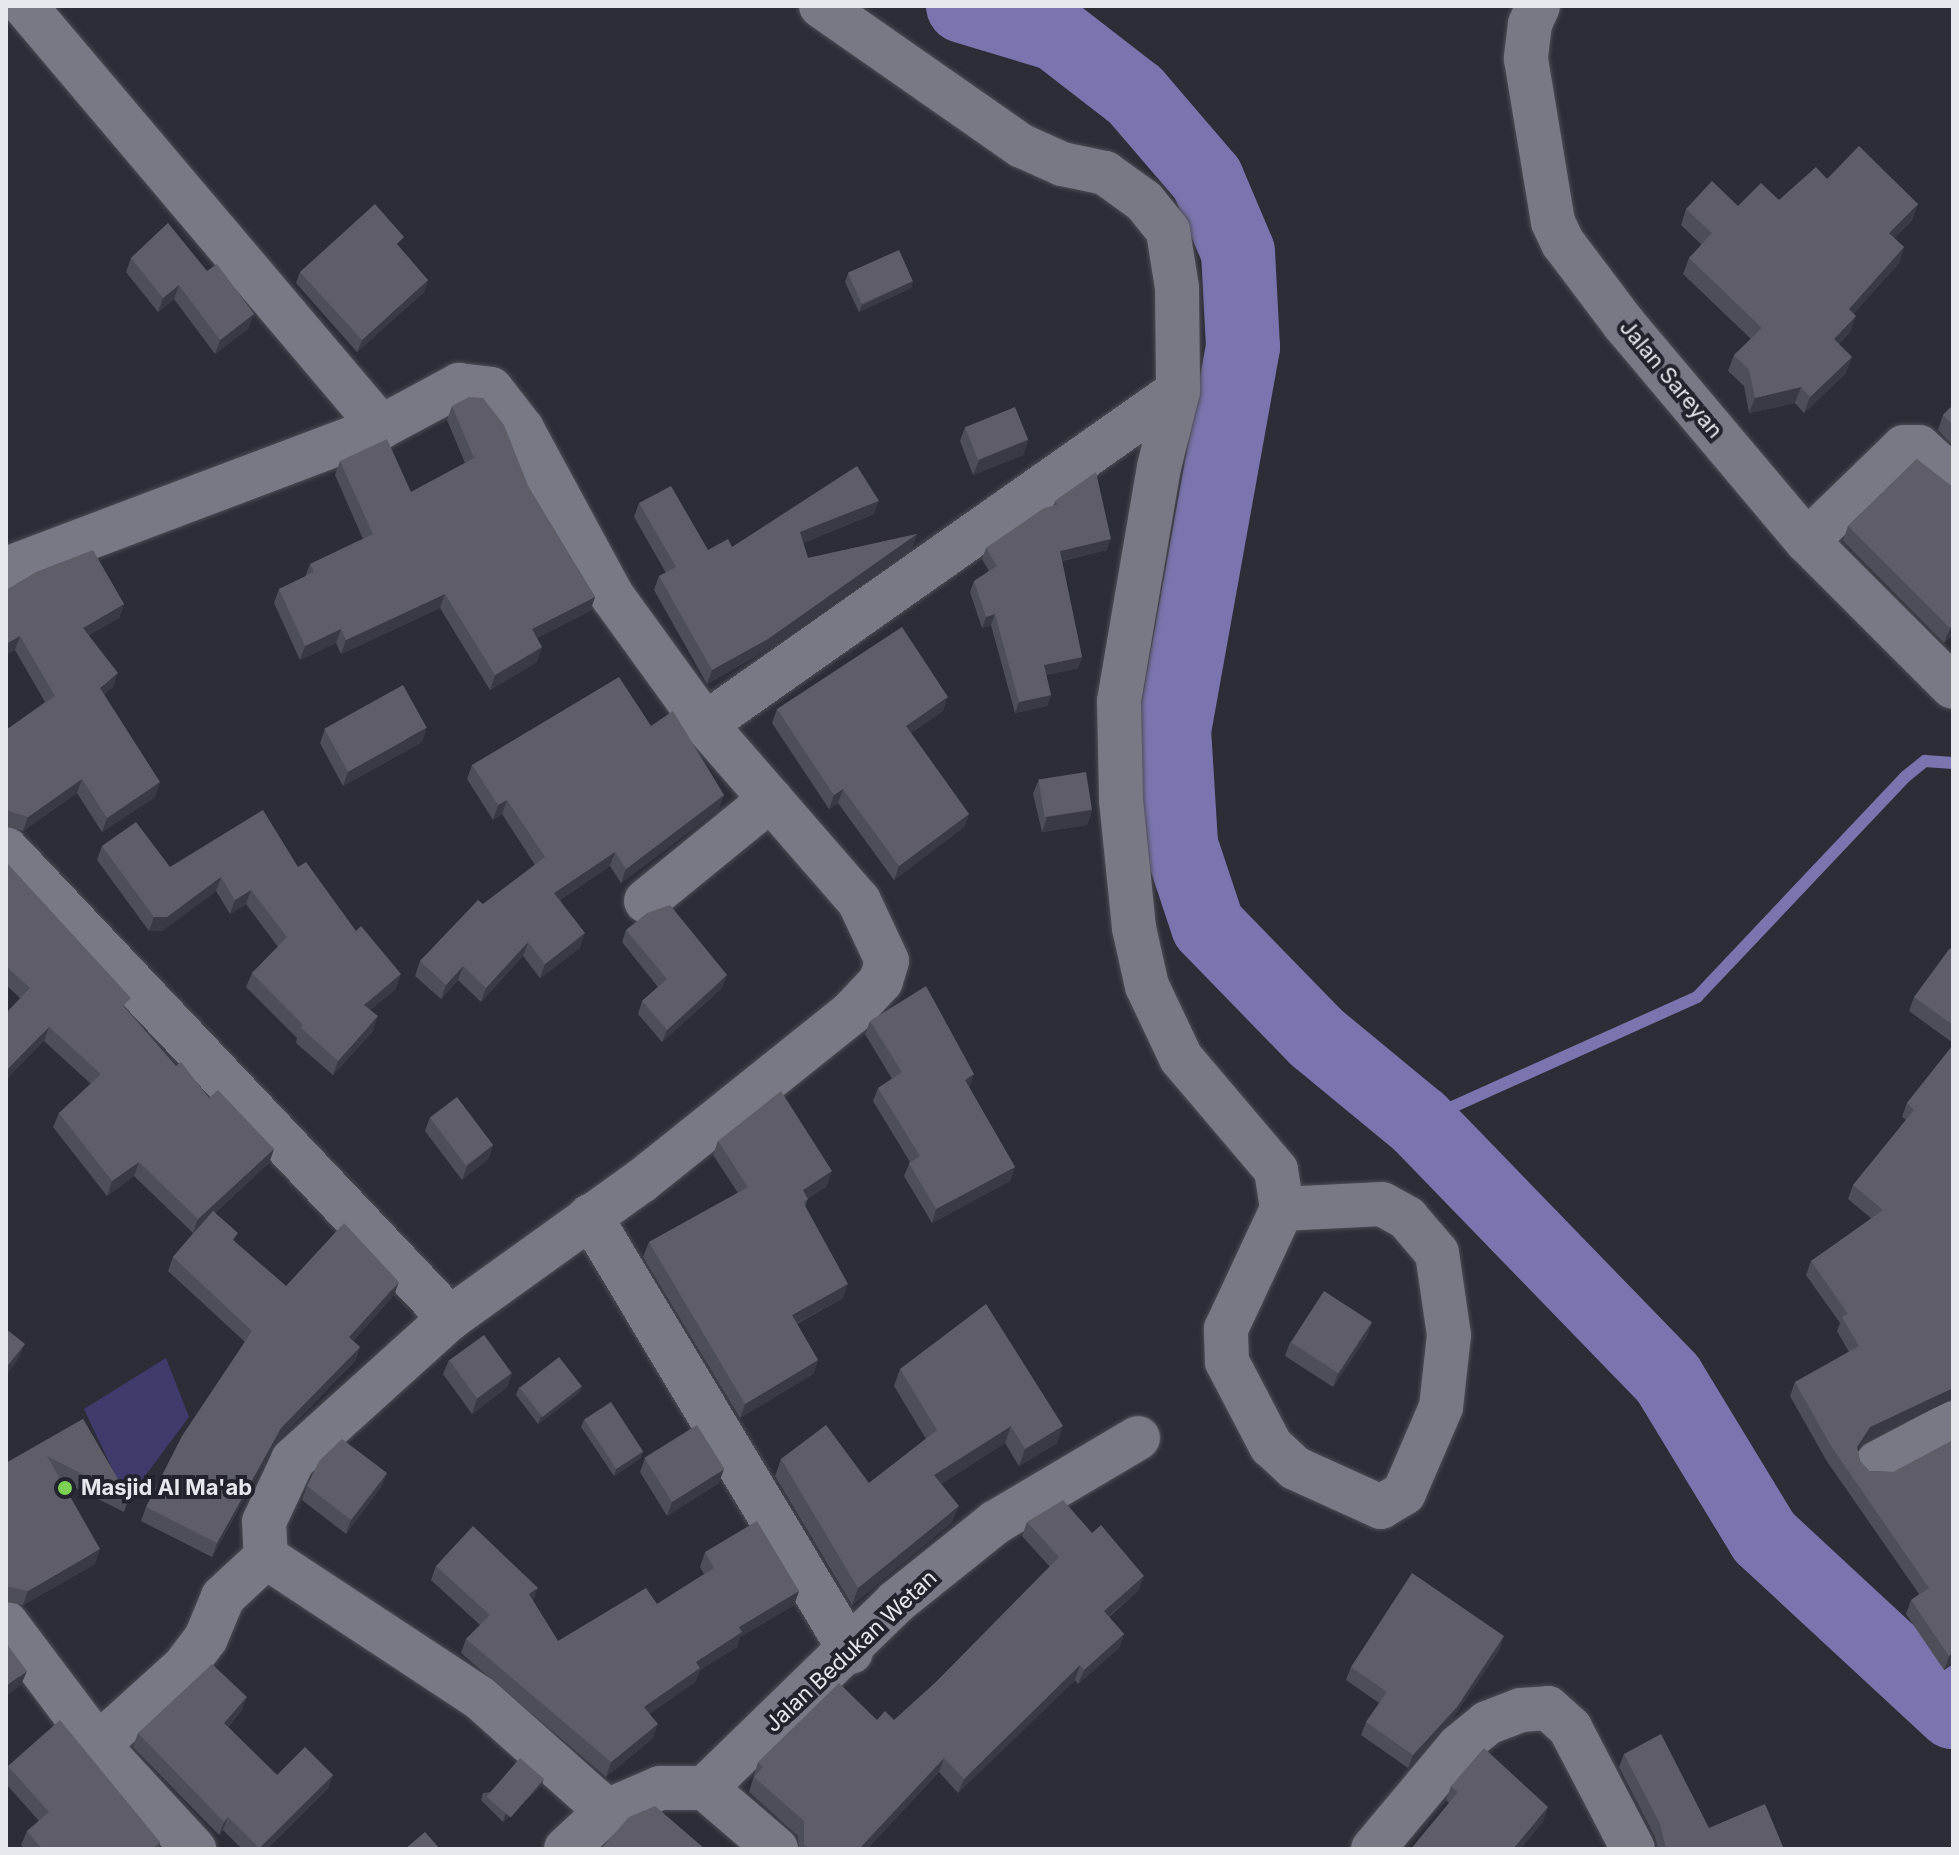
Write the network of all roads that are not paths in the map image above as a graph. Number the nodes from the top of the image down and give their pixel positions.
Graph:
1 (25, 6) edge
2 (821, 6) edge
3 (1538, 6) edge
4 (1178, 391) junction
5 (381, 427) junction
6 (1953, 478) edge
7 (1807, 541) junction
8 (6, 569) edge
9 (1953, 687) edge
10 (705, 724) junction
11 (771, 799) junction
12 (6, 849) edge
13 (646, 901) dead end
14 (1282, 1209) junction
15 (590, 1216) junction
16 (450, 1318) junction
17 (1953, 1423) edge
18 (1138, 1438) dead end
19 (1877, 1463) dead end
20 (266, 1557) junction
21 (6, 1623) edge
22 (851, 1652) junction
23 (98, 1745) junction
24 (705, 1788) junction
25 (607, 1811) junction
26 (194, 1849) edge
27 (566, 1849) edge
28 (776, 1849) edge
29 (1373, 1849) edge
30 (1633, 1849) edge

1 - 5 street
2 - 4 street
3 - 7 street, Jalan Sareyan
4 - 10 street
4 - 14 street
5 - 8 street
5 - 10 street
6 - 7 street
7 - 9 street, Jalan Sareyan
10 - 11 street
11 - 13 street
11 - 15 street
12 - 16 street
14 - 14 street
15 - 16 street
15 - 22 street
16 - 20 street
17 - 19 street
18 - 22 street, Jalan Bedukan Wetan
20 - 23 street
20 - 25 street
21 - 23 street
22 - 24 street, Jalan Bedukan Wetan
23 - 26 street
24 - 25 street
24 - 28 street
25 - 27 street
29 - 30 street

